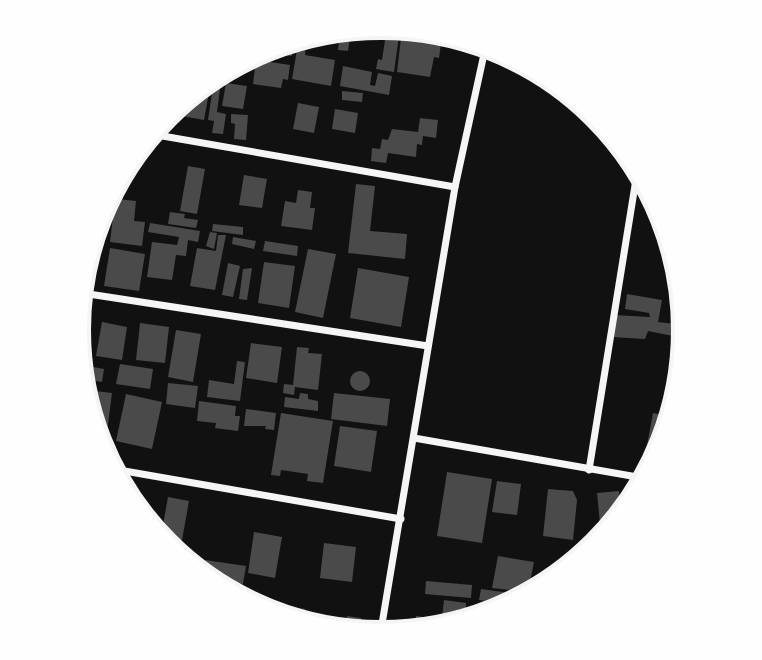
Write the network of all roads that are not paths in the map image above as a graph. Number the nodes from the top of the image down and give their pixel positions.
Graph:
1 (484, 56) edge
2 (162, 136) edge
3 (635, 186) edge
4 (455, 187) junction
5 (91, 294) edge
6 (428, 346) junction
7 (414, 438) junction
8 (589, 470) junction
9 (125, 471) edge
10 (634, 477) edge
11 (401, 519) junction
12 (383, 622) edge

1 - 4 street
2 - 4 street
3 - 8 street
4 - 6 street
5 - 6 street
6 - 7 street
7 - 8 street
7 - 11 street
8 - 10 street
9 - 11 street
11 - 12 street

